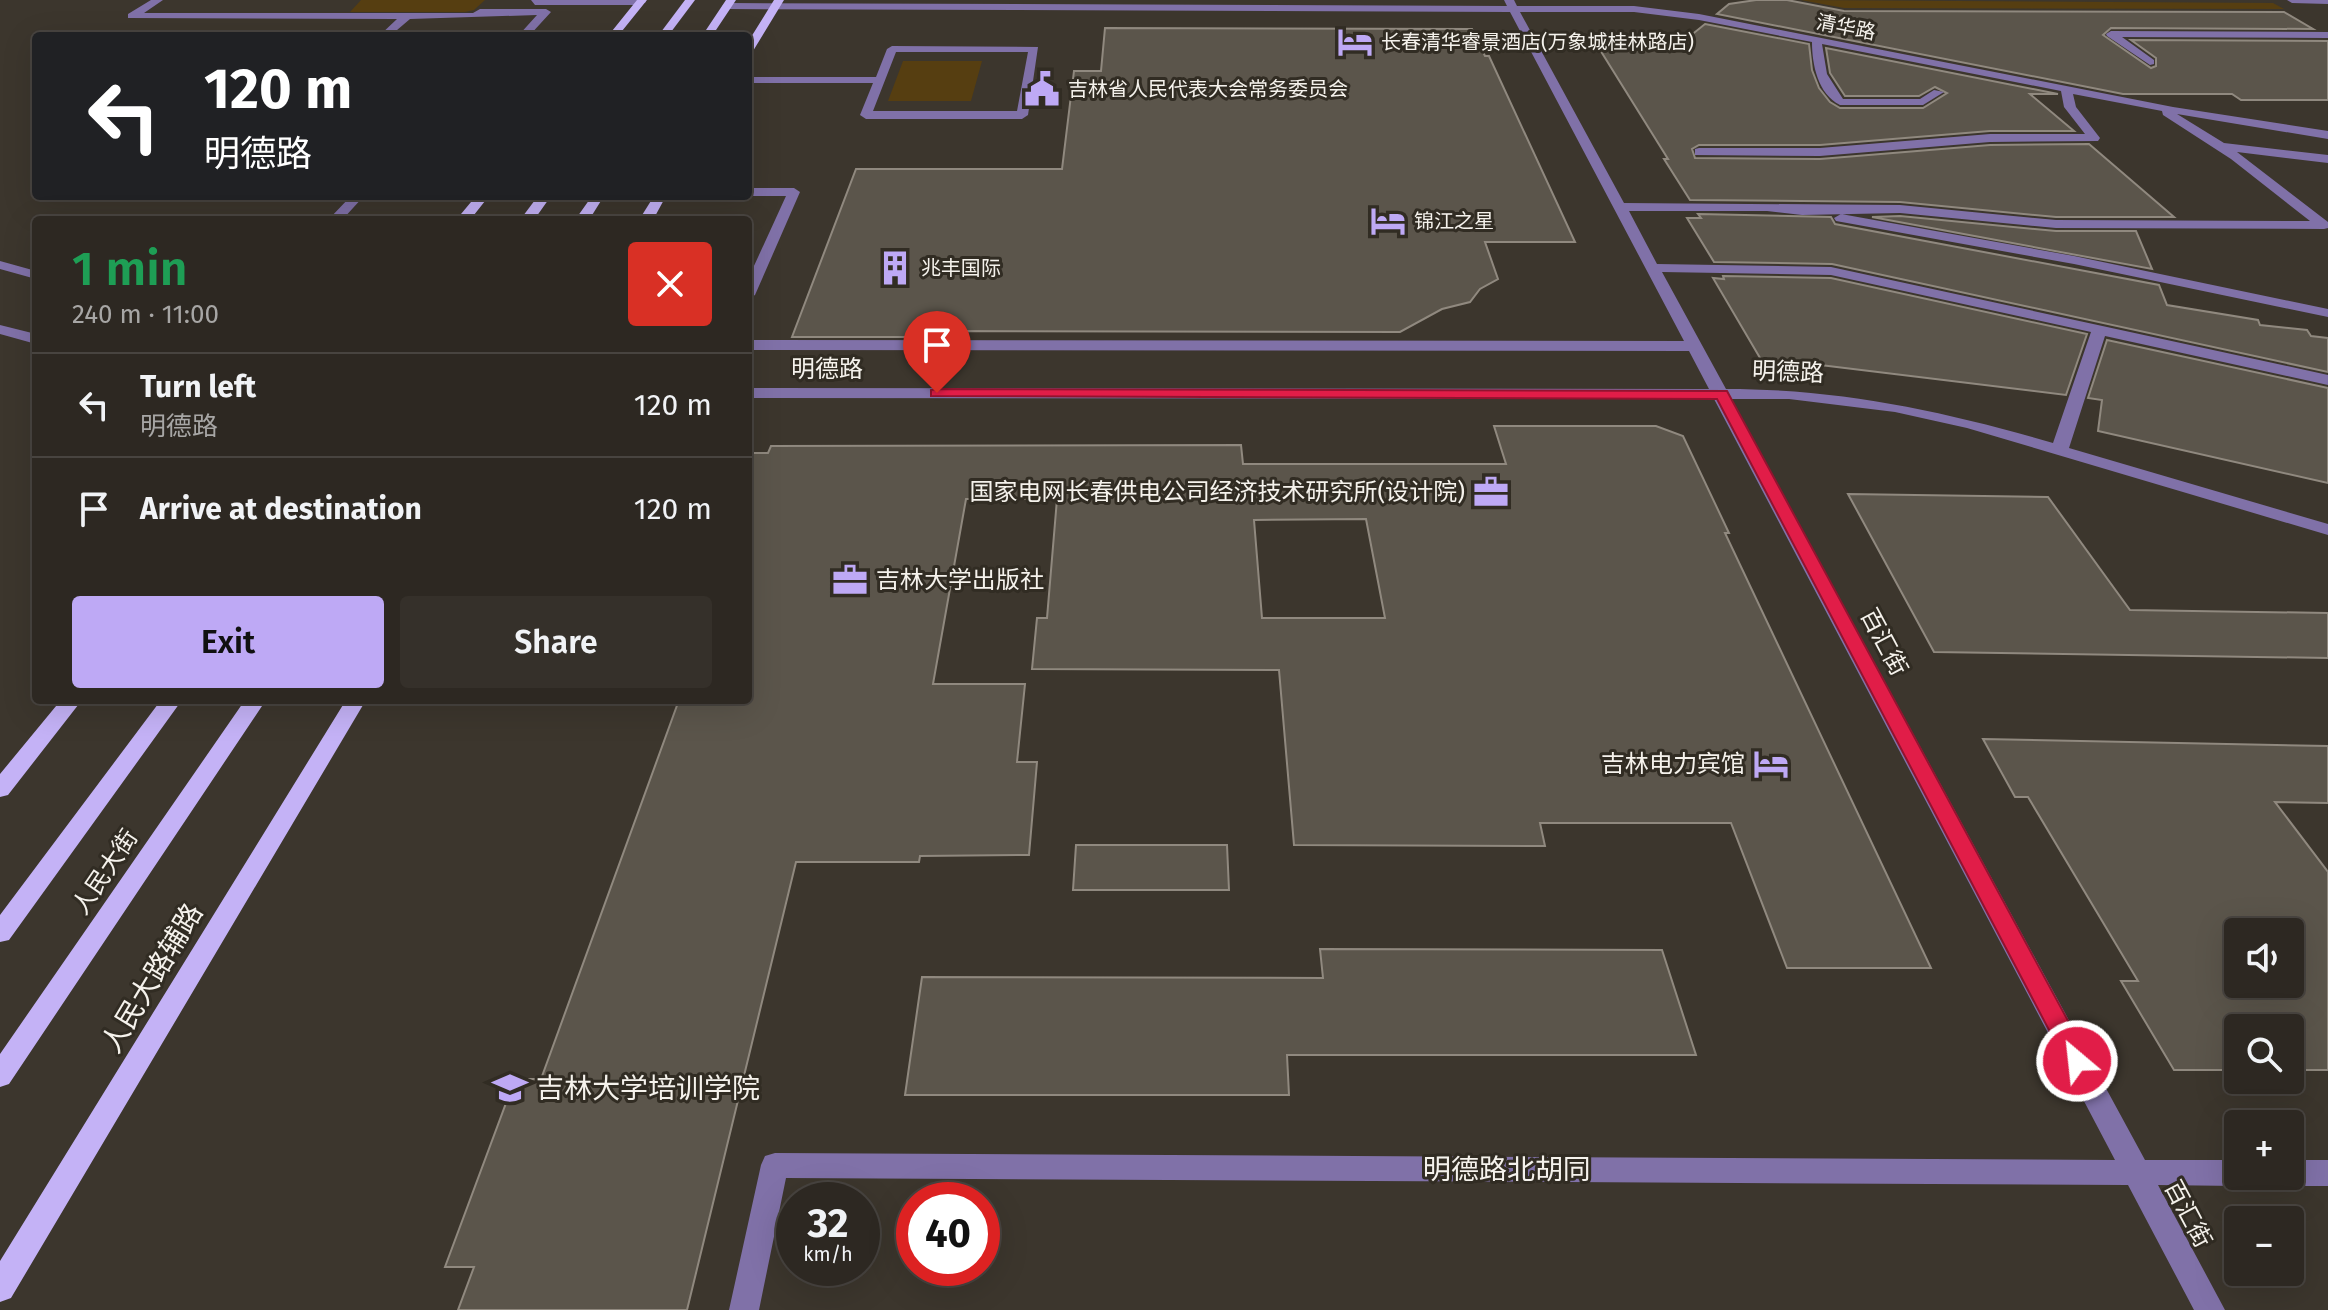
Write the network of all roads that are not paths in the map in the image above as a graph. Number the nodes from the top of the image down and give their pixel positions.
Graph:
1 (158, 0) edge
2 (339, 0) edge
3 (690, 0) edge
4 (2292, 0) edge
5 (2302, 0) edge
6 (536, 1) edge
7 (641, 1) edge
8 (2328, 1) edge
9 (729, 3) edge
10 (777, 3) edge
11 (1212, 3) edge
12 (1511, 3) edge
13 (525, 13) junction
14 (2328, 15) edge
15 (318, 16) junction
16 (407, 16) junction
17 (389, 32) edge
18 (527, 32) edge
19 (616, 32) edge
20 (666, 32) edge
21 (710, 32) edge
22 (2328, 35) edge
23 (1817, 39) junction
24 (752, 44) edge
25 (2150, 62) dead end
26 (752, 80) edge
27 (880, 80) junction
28 (2066, 89) junction
29 (1938, 92) dead end
30 (2157, 107) junction
31 (2328, 135) edge
32 (2220, 146) junction
33 (1699, 152) dead end
34 (2328, 159) edge
35 (752, 192) edge
36 (354, 200) edge
37 (480, 200) edge
38 (1621, 207) junction
39 (1789, 209) junction
40 (339, 216) edge
41 (466, 216) edge
42 (0, 265) edge
43 (1654, 268) junction
44 (32, 274) edge
45 (752, 286) edge
46 (2328, 313) edge
47 (0, 329) edge
48 (2099, 330) junction
49 (32, 338) edge
50 (752, 345) edge
51 (1696, 346) junction
52 (2328, 380) edge
53 (752, 393) edge
54 (1722, 394) junction
55 (2059, 451) junction
56 (2328, 530) edge
57 (69, 704) edge
58 (169, 704) edge
59 (253, 704) edge
60 (354, 704) edge
61 (0, 789) edge
62 (0, 933) edge
63 (0, 1076) edge
64 (2137, 1172) junction
65 (2224, 1173) edge
66 (2304, 1173) edge
67 (2328, 1173) edge
68 (0, 1288) edge
69 (744, 1310) edge
70 (2210, 1310) edge

1 - 15 street
2 - 15 street
3 - 20 main road
4 - 5 street
5 - 8 street
5 - 14 street
6 - 7 street
6 - 13 street
7 - 19 main road
9 - 10 street, 清华路
9 - 21 main road
10 - 11 street, 清华路
10 - 24 main road
11 - 12 street, 清华路
12 - 23 street, 清华路
12 - 38 street, 百汇街
13 - 16 street
13 - 18 street
15 - 16 street
16 - 17 street
22 - 25 street
23 - 28 street, 清华路
23 - 29 street
26 - 27 street
27 - 27 street
28 - 30 street, 清华路
28 - 33 street
30 - 31 street, 清华路
30 - 32 street
32 - 34 street
32 - 39 street
35 - 45 street
36 - 40 street
37 - 41 main road
38 - 39 street
38 - 43 street, 百汇街
39 - 46 street
42 - 44 street
43 - 48 street
43 - 51 street, 百汇街
47 - 49 street
48 - 52 street
48 - 55 street
50 - 51 street
51 - 54 street, 百汇街
53 - 54 street, 明德路
54 - 55 street, 明德路
54 - 64 street, 百汇街
55 - 56 street, 明德路
57 - 61 main road
58 - 62 main road, 人民大街
59 - 63 main road, 人民大街
60 - 68 main road, 人民大路辅路
64 - 65 street, 明德路北胡同
64 - 69 street, 明德路北胡同
64 - 70 street, 百汇街
66 - 67 street

